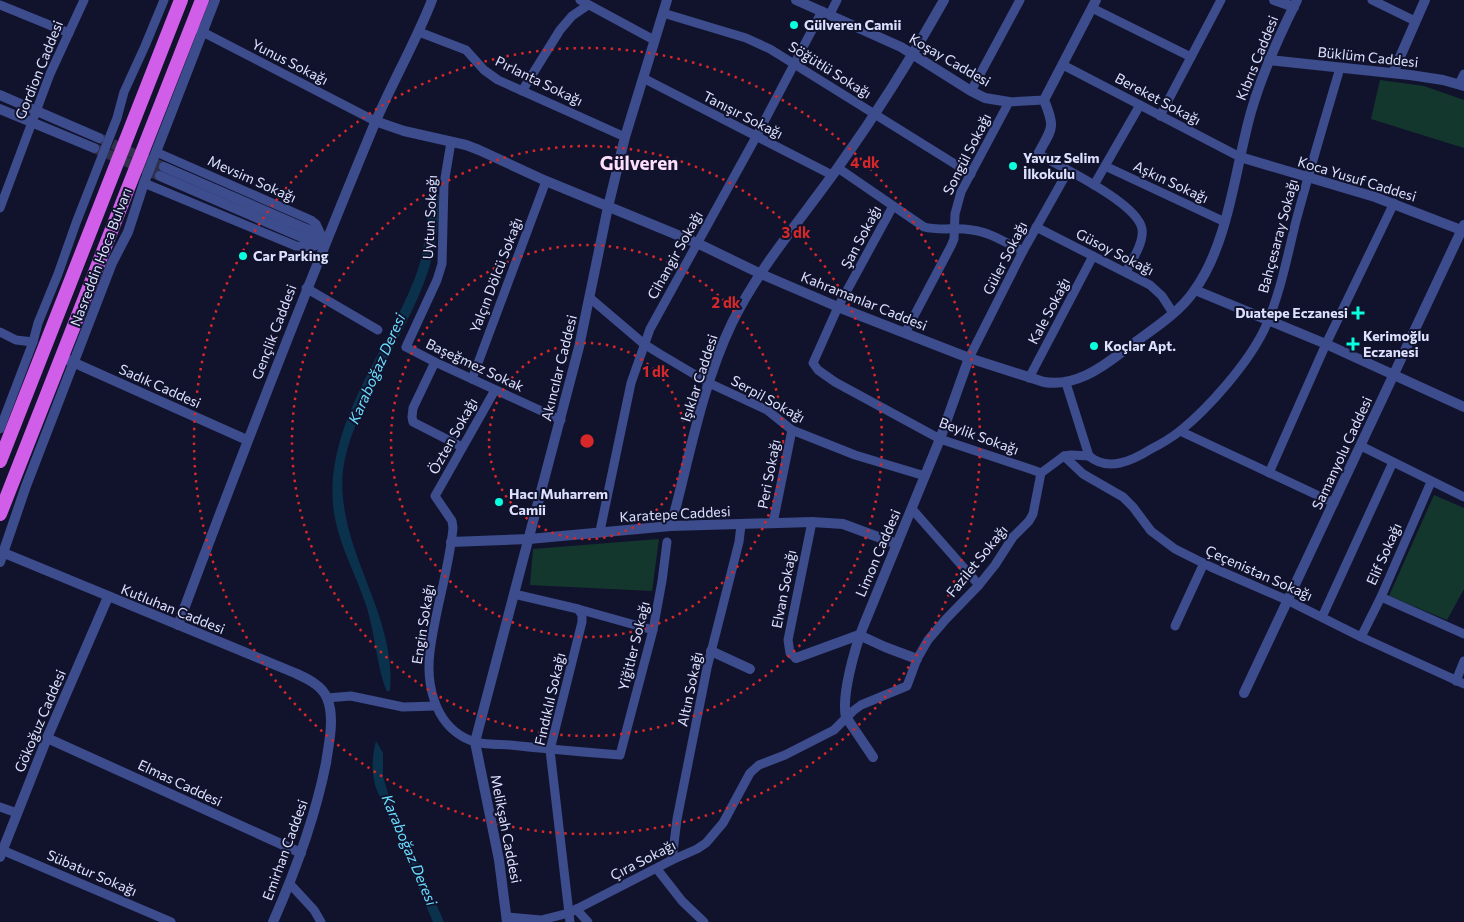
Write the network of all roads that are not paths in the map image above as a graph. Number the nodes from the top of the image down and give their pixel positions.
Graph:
1 (84, 0) edge
2 (164, 0) edge
3 (181, 0) edge
4 (202, 0) edge
5 (215, 0) edge
6 (432, 0) edge
7 (667, 0) edge
8 (796, 0) edge
9 (837, 0) edge
10 (944, 0) edge
11 (1020, 0) edge
12 (1221, 0) edge
13 (1274, 0) edge
14 (1372, 0) edge
15 (1425, 0) edge
16 (584, 2) edge
17 (1295, 3) edge
18 (1094, 4) edge
19 (0, 5) edge
20 (663, 13) junction
21 (826, 13) junction
22 (1415, 21) junction
23 (197, 29) junction
24 (419, 32) junction
25 (69, 33) junction
26 (654, 40) junction
27 (914, 54) junction
28 (1191, 57) junction
29 (1268, 60) junction
30 (794, 63) junction
31 (1063, 65) junction
32 (1340, 68) junction
33 (1392, 73) junction
34 (1464, 74) edge
35 (642, 78) junction
36 (1462, 85) edge
37 (522, 91) junction
38 (971, 91) junction
39 (0, 95) edge
40 (1044, 100) junction
41 (1009, 102) junction
42 (1140, 105) junction
43 (0, 108) edge
44 (37, 111) junction
45 (874, 114) junction
46 (1160, 116) junction
47 (33, 122) junction
48 (375, 122) junction
49 (625, 137) junction
50 (756, 137) junction
51 (99, 138) tunnel mouth
52 (451, 142) junction
53 (94, 148) tunnel mouth
54 (156, 152) junction
55 (1038, 154) joint
56 (1240, 158) junction
57 (1105, 166) junction
58 (835, 171) junction
59 (1068, 171) junction
60 (162, 172) tunnel mouth
61 (971, 174) junction
62 (1308, 177) junction
63 (546, 181) junction
64 (144, 183) junction
65 (1094, 185) junction
66 (2, 196) edge
67 (1394, 203) junction
68 (893, 206) junction
69 (608, 207) junction
70 (0, 208) edge
71 (1225, 222) junction
72 (1036, 227) junction
73 (1463, 228) edge
74 (954, 229) junction
75 (325, 243) junction
76 (697, 243) junction
77 (1023, 252) junction
78 (1093, 256) junction
79 (1126, 272) junction
80 (761, 274) junction
81 (306, 288) junction
82 (1195, 290) junction
83 (590, 298) junction
84 (838, 307) junction
85 (1173, 313) junction
86 (1268, 320) junction
87 (378, 330) dead end
88 (0, 332) edge
89 (904, 333) junction
90 (33, 342) junction
91 (644, 344) junction
92 (1326, 344) junction
93 (406, 346) joint
94 (969, 358) junction
95 (67, 360) junction
96 (435, 362) junction
97 (1393, 375) junction
98 (1029, 378) junction
99 (472, 379) junction
100 (709, 383) junction
101 (1066, 384) junction
102 (495, 390) junction
103 (1464, 407) edge
104 (561, 420) junction
105 (0, 429) edge
106 (792, 430) junction
107 (1180, 431) junction
108 (940, 439) junction
109 (247, 440) junction
110 (1361, 446) junction
111 (462, 447) junction
112 (1064, 456) junction
113 (1089, 456) junction
114 (0, 461) edge
115 (1393, 462) junction
116 (1041, 473) junction
117 (1269, 473) junction
118 (925, 476) junction
119 (1431, 482) junction
120 (435, 496) joint
121 (1464, 497) edge
122 (1334, 503) junction
123 (912, 509) junction
124 (0, 514) edge
125 (812, 522) junction
126 (773, 523) junction
127 (741, 525) junction
128 (672, 526) junction
129 (600, 531) junction
130 (529, 539) junction
131 (451, 542) junction
132 (667, 542) dead end
133 (897, 544) junction
134 (2, 558) edge
135 (1204, 563) junction
136 (979, 585) junction
137 (514, 594) junction
138 (108, 597) junction
139 (1381, 597) junction
140 (1287, 600) junction
141 (578, 609) junction
142 (1322, 617) junction
143 (178, 625) junction
144 (1175, 626) dead end
145 (653, 630) junction
146 (1464, 634) edge
147 (860, 635) junction
148 (1361, 637) junction
149 (711, 651) junction
150 (796, 658) joint
151 (916, 659) junction
152 (1464, 661) edge
153 (750, 669) dead end
154 (1460, 683) edge
155 (1244, 692) dead end
156 (327, 698) junction
157 (436, 706) junction
158 (846, 718) junction
159 (47, 738) junction
160 (475, 742) junction
161 (550, 750) junction
162 (873, 757) dead end
163 (754, 768) joint
164 (0, 807) edge
165 (17, 812) junction
166 (1, 853) edge
167 (301, 853) junction
168 (672, 860) junction
169 (657, 868) junction
170 (290, 884) junction
171 (572, 915) edge
172 (507, 920) edge
173 (171, 922) edge
174 (273, 922) edge
175 (321, 922) edge
176 (588, 922) edge
177 (704, 922) edge

1 - 25 street, Gordion Caddesi
2 - 90 street
3 - 114 highway, Nasreddin Hoca Bulvarı
4 - 23 highway, Nasreddin Hoca Bulvarı
5 - 23 street
6 - 24 street, Gençlik Caddesi
7 - 20 street, Akıncılar Caddesi
8 - 21 street, Koşay Caddesi
9 - 21 street, Cihangir Sokağı
10 - 27 street, Işıklar Caddesi
11 - 38 street
12 - 28 street
13 - 17 street
14 - 22 street
15 - 22 street
16 - 26 street
16 - 37 street
17 - 29 street, Kıbrıs Caddesi
18 - 28 street
18 - 31 street
19 - 25 street
20 - 26 street, Akıncılar Caddesi
20 - 30 street, Söğütlü Sokağı
21 - 27 street, Koşay Caddesi
21 - 30 street, Cihangir Sokağı
22 - 33 street
23 - 48 street, Yunus Sokağı
23 - 54 street
23 - 95 highway, Nasreddin Hoca Bulvarı
24 - 37 street, Pırlanta Sokağı
24 - 48 street, Gençlik Caddesi
25 - 44 street, Gordion Caddesi
26 - 35 street, Akıncılar Caddesi
27 - 38 street, Koşay Caddesi
27 - 45 street, Işıklar Caddesi
28 - 46 street
29 - 32 street, Büklüm Caddesi
29 - 56 street, Kıbrıs Caddesi
30 - 45 street, Söğütlü Sokağı
30 - 50 street, Cihangir Sokağı
31 - 40 street
31 - 42 street, Bereket Sokağı
32 - 33 street, Büklüm Caddesi
32 - 62 street, Bahçesaray Sokağı
33 - 36 street, Büklüm Caddesi
34 - 36 street
35 - 49 street, Akıncılar Caddesi
35 - 50 street, Tanışır Sokağı
37 - 49 street, Pırlanta Sokağı
38 - 41 street, Koşay Caddesi
39 - 44 street
40 - 41 street
40 - 55 street
41 - 61 street, Songül Sokağı
42 - 46 street, Bereket Sokağı
42 - 57 street
43 - 47 street
44 - 47 street, Gordion Caddesi
44 - 51 street
45 - 58 street, Işıklar Caddesi
45 - 61 street, Söğütlü Sokağı
46 - 56 street, Bereket Sokağı
47 - 53 street
47 - 66 street, Gordion Caddesi
48 - 52 street, Kahramanlar Caddesi
48 - 75 street, Gençlik Caddesi
49 - 69 street, Akıncılar Caddesi
50 - 58 street, Tanışır Sokağı
50 - 76 street, Cihangir Sokağı
52 - 63 street, Kahramanlar Caddesi
52 - 93 street, Uytun Sokağı
54 - 64 street
54 - 75 street, Mevsim Sokağı
55 - 59 street
56 - 62 street, Koca Yusuf Caddesi
56 - 71 street
57 - 65 street
57 - 71 street, Aşkın Sokağı
58 - 68 street, Tanışır Sokağı
58 - 80 street, Işıklar Caddesi
59 - 65 street
59 - 72 street, Güler Sokağı
60 - 75 street, Mevsim Sokağı
61 - 74 street, Songül Sokağı
62 - 67 street, Koca Yusuf Caddesi
62 - 86 street, Bahçesaray Sokağı
63 - 69 street, Kahramanlar Caddesi
63 - 99 street, Yalçın Dölcü Sokağı
64 - 75 street
64 - 95 street
65 - 79 street
66 - 70 street, Gordion Caddesi
67 - 73 street, Koca Yusuf Caddesi
67 - 92 street
68 - 74 street, Tanışır Sokağı
68 - 84 street, Şan Sokağı
69 - 76 street, Kahramanlar Caddesi
69 - 83 street, Akıncılar Caddesi
71 - 82 street
72 - 77 street, Güler Sokağı
72 - 78 street, Güsoy Sokağı
73 - 97 street, Samanyolu Caddesi
74 - 77 street, Tanışır Sokağı
74 - 89 street, Songül Sokağı
75 - 81 street, Gençlik Caddesi
76 - 80 street, Kahramanlar Caddesi
76 - 91 street, Cihangir Sokağı
77 - 94 street, Güler Sokağı
78 - 79 street, Güsoy Sokağı
78 - 98 street, Kale Sokağı
79 - 85 street, Güsoy Sokağı
80 - 84 street, Kahramanlar Caddesi
80 - 100 street, Işıklar Caddesi
81 - 87 street
81 - 109 street, Gençlik Caddesi
82 - 85 street
82 - 86 street
83 - 91 street, Serpil Sokağı
83 - 104 street, Akıncılar Caddesi
84 - 89 street, Kahramanlar Caddesi
84 - 108 street, Beylik Sokağı
85 - 101 street
86 - 92 street
86 - 107 street, Bahçesaray Sokağı
88 - 90 street
89 - 94 street, Kahramanlar Caddesi
90 - 105 street
91 - 100 street, Serpil Sokağı
91 - 129 street, Cihangir Sokağı
92 - 97 street
92 - 117 street
93 - 96 street, Başeğmez Sokak
94 - 98 street, Kahramanlar Caddesi
94 - 108 street, Limon Caddesi
95 - 109 street, Sadık Caddesi
95 - 124 highway, Nasreddin Hoca Bulvarı
95 - 134 street
96 - 99 street, Başeğmez Sokak
96 - 111 street
97 - 103 street
97 - 110 street, Samanyolu Caddesi
98 - 101 street, Kahramanlar Caddesi
99 - 102 street, Başeğmez Sokak
100 - 106 street, Serpil Sokağı
100 - 128 street, Işıklar Caddesi
101 - 113 street
102 - 104 street, Başeğmez Sokak
102 - 111 street, Özten Sokağı
104 - 130 street, Akıncılar Caddesi
106 - 118 street, Serpil Sokağı
106 - 126 street, Peri Sokağı
107 - 113 street, Bahçesaray Sokağı
107 - 117 street
108 - 116 street, Beylik Sokağı
108 - 118 street, Limon Caddesi
109 - 143 street, Gençlik Caddesi
110 - 115 street
110 - 122 street, Samanyolu Caddesi
111 - 120 street, Özten Sokağı
112 - 113 street
112 - 116 street
112 - 135 street, Çeçenistan Sokağı
115 - 119 street
115 - 142 street
116 - 136 street, Fazilet Sokağı
117 - 122 street
118 - 123 street, Limon Caddesi
119 - 121 street
119 - 139 street, Elif Sokağı
120 - 131 street, Engin Sokağı
122 - 140 street, Samanyolu Caddesi
123 - 133 street, Limon Caddesi
123 - 136 street
125 - 126 street, Karatepe Caddesi
125 - 133 street, Karatepe Caddesi
125 - 150 street, Elvan Sokağı
126 - 127 street, Karatepe Caddesi
127 - 128 street, Karatepe Caddesi
127 - 149 street, Altın Sokağı
128 - 129 street, Karatepe Caddesi
129 - 130 street, Karatepe Caddesi
130 - 131 street, Karatepe Caddesi
130 - 137 street, Akıncılar Caddesi
131 - 157 street, Engin Sokağı
132 - 145 street, Yiğitler Sokağı
133 - 147 street, Limon Caddesi
134 - 138 street, Kutluhan Caddesi
135 - 140 street, Çeçenistan Sokağı
135 - 144 street
136 - 151 street, Fazilet Sokağı
137 - 141 street
137 - 160 street, Akıncılar Caddesi
138 - 143 street, Kutluhan Caddesi
138 - 159 street, Gökoğuz Caddesi
139 - 146 street
139 - 148 street, Elif Sokağı
140 - 142 street, Çeçenistan Sokağı
140 - 155 street, Samanyolu Caddesi
141 - 145 street
141 - 161 street, Fındıklıl Sokağı
142 - 148 street, Çeçenistan Sokağı
143 - 156 street, Kutluhan Caddesi
145 - 161 street, Yiğitler Sokağı
147 - 150 street
147 - 151 street
147 - 158 street, Limon Caddesi
148 - 154 street, Çeçenistan Sokağı
149 - 153 street
149 - 168 street, Altın Sokağı
151 - 158 street, Fazilet Sokağı
152 - 154 street
156 - 157 street
156 - 167 street, Emirhan Caddesi
157 - 160 street, Engin Sokağı
158 - 162 street
158 - 163 street, Fazilet Sokağı
159 - 165 street, Gökoğuz Caddesi
159 - 167 street, Elmas Caddesi
160 - 161 street
160 - 172 street, Melikşah Caddesi
161 - 171 street, Fındıklıl Sokağı
163 - 168 street, Çıra Sokağı
164 - 165 street
165 - 166 street, Gökoğuz Caddesi
166 - 173 street, Sübatur Sokağı
167 - 170 street, Emirhan Caddesi
168 - 169 street, Çıra Sokağı
169 - 171 street, Çıra Sokağı
169 - 177 street
170 - 174 street, Emirhan Caddesi
170 - 175 street
171 - 172 street, Çıra Sokağı
171 - 176 street

